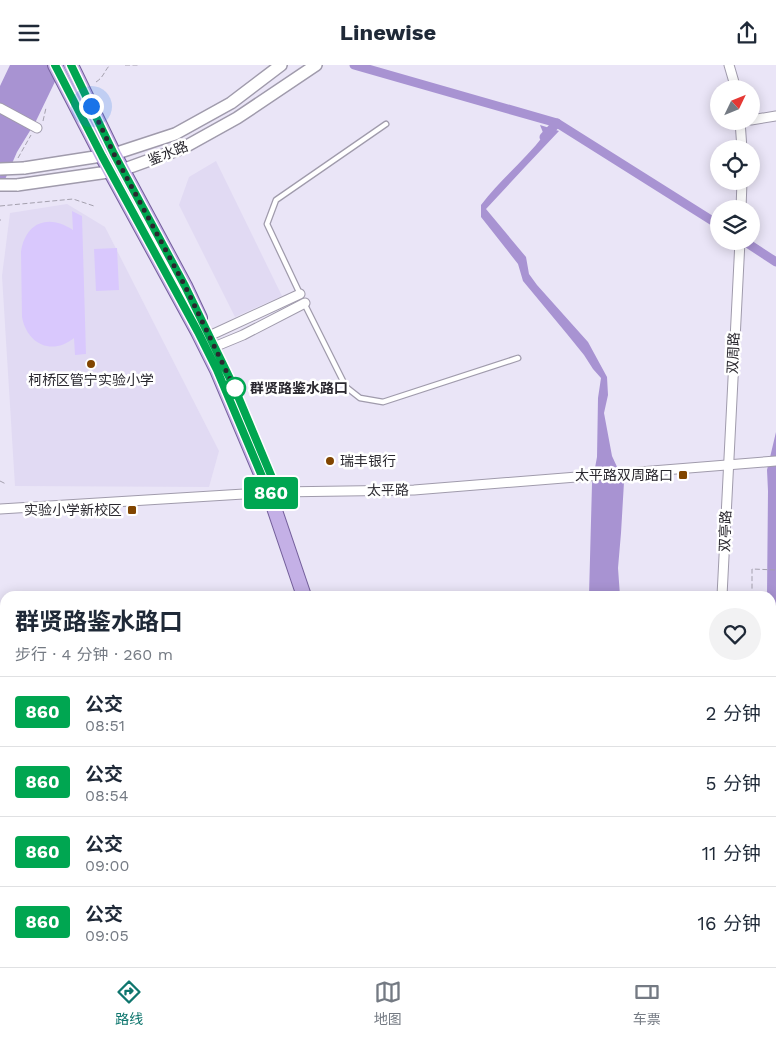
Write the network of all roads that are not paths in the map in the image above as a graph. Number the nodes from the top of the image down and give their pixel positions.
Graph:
1 (55, 65) edge
2 (281, 65) edge
3 (316, 65) edge
4 (729, 65) edge
5 (74, 69) edge
6 (733, 80) edge
7 (0, 108) edge
8 (776, 116) edge
9 (760, 119) edge
10 (386, 124) dead end
11 (37, 129) road end
12 (108, 155) junction
13 (0, 169) edge
14 (116, 171) junction
15 (0, 185) edge
16 (739, 250) edge
17 (300, 294) junction
18 (304, 303) junction
19 (212, 341) junction
20 (518, 358) dead end
21 (776, 461) edge
22 (728, 465) junction
23 (273, 493) junction
24 (0, 509) edge
25 (302, 591) edge
26 (312, 591) edge
27 (722, 591) edge

1 - 12 main road
2 - 12 street, 鉴水路
3 - 14 street, 鉴水路
4 - 6 street
5 - 12 main road
7 - 11 street
8 - 9 street
10 - 17 lane
12 - 13 street, 鉴水路, bridge
12 - 14 main road
14 - 15 street, 鉴水路, bridge
14 - 19 main road
14 - 23 main road
16 - 22 street, 双周路
17 - 18 lane
17 - 19 street
18 - 19 street
18 - 20 lane
19 - 23 main road
21 - 22 street, 太平路
22 - 23 street, 太平路
22 - 27 street, 双亭路
23 - 24 street, 太平路
23 - 25 main road
23 - 26 main road

